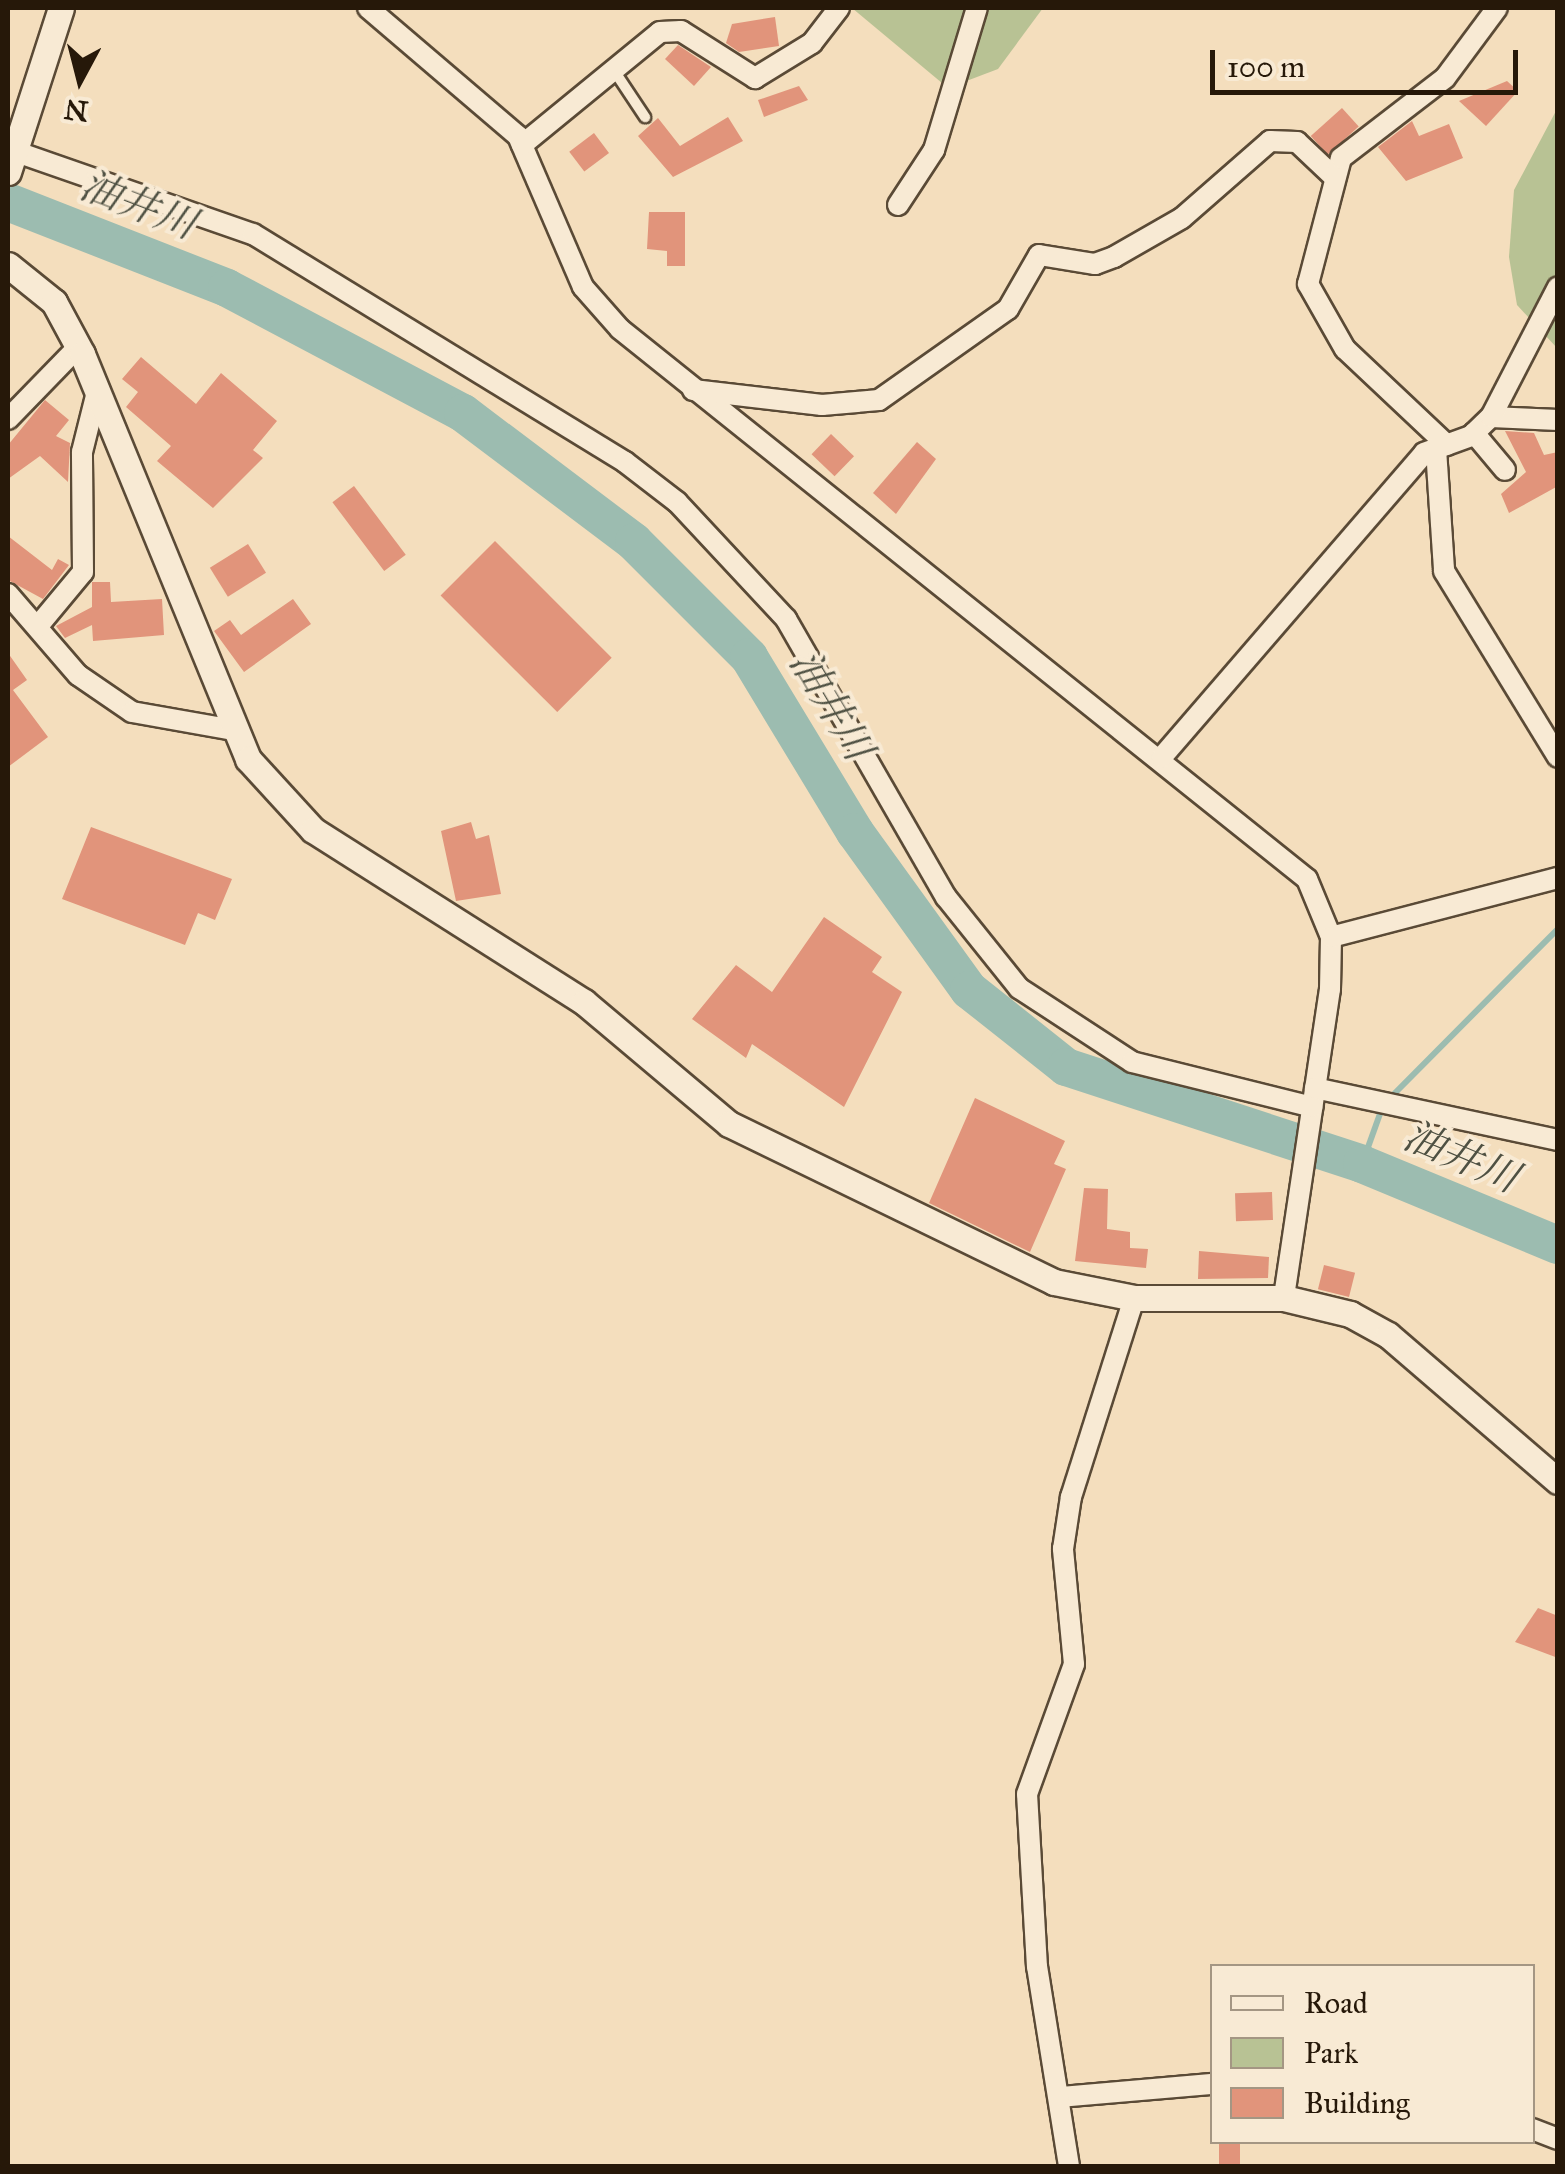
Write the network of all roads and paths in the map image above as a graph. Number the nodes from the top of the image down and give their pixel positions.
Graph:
1 (61, 8) edge
2 (368, 8) edge
3 (840, 8) edge
4 (977, 8) edge
5 (1497, 8) edge
6 (614, 69) junction
7 (645, 117) dead end
8 (522, 145) junction
9 (11, 162) edge
10 (1332, 175) junction
11 (898, 205) dead end
12 (8, 265) edge
13 (1558, 288) edge
14 (78, 347) junction
15 (693, 390) junction
16 (97, 392) junction
17 (1491, 416) junction
18 (8, 419) edge
19 (1558, 420) edge
20 (1474, 433) junction
21 (1442, 447) junction
22 (1505, 470) dead end
23 (8, 594) edge
24 (38, 626) junction
25 (234, 730) junction
26 (1162, 757) junction
27 (1558, 757) edge
28 (1558, 878) edge
29 (1332, 938) junction
30 (1312, 1108) junction
31 (1558, 1140) edge
32 (1134, 1298) junction
33 (1284, 1298) junction
34 (1558, 1481) edge
35 (1210, 2084) edge
36 (1060, 2098) junction
37 (1069, 2166) edge

1 - 9 street
2 - 8 street
3 - 6 street
4 - 11 street
5 - 10 street
6 - 7 lane
6 - 8 street
8 - 15 street
9 - 30 street
10 - 15 street
10 - 21 street
12 - 14 street
13 - 17 street
14 - 16 street
14 - 18 street
15 - 26 street
16 - 24 street
16 - 25 street
17 - 19 street
17 - 20 street
20 - 21 street
20 - 22 street
21 - 26 street
21 - 27 street
23 - 24 street
24 - 25 street
25 - 32 street
26 - 29 street
28 - 29 street
29 - 30 street
30 - 31 street
30 - 33 street
32 - 33 street
32 - 36 street
33 - 34 street
35 - 36 street
36 - 37 street

